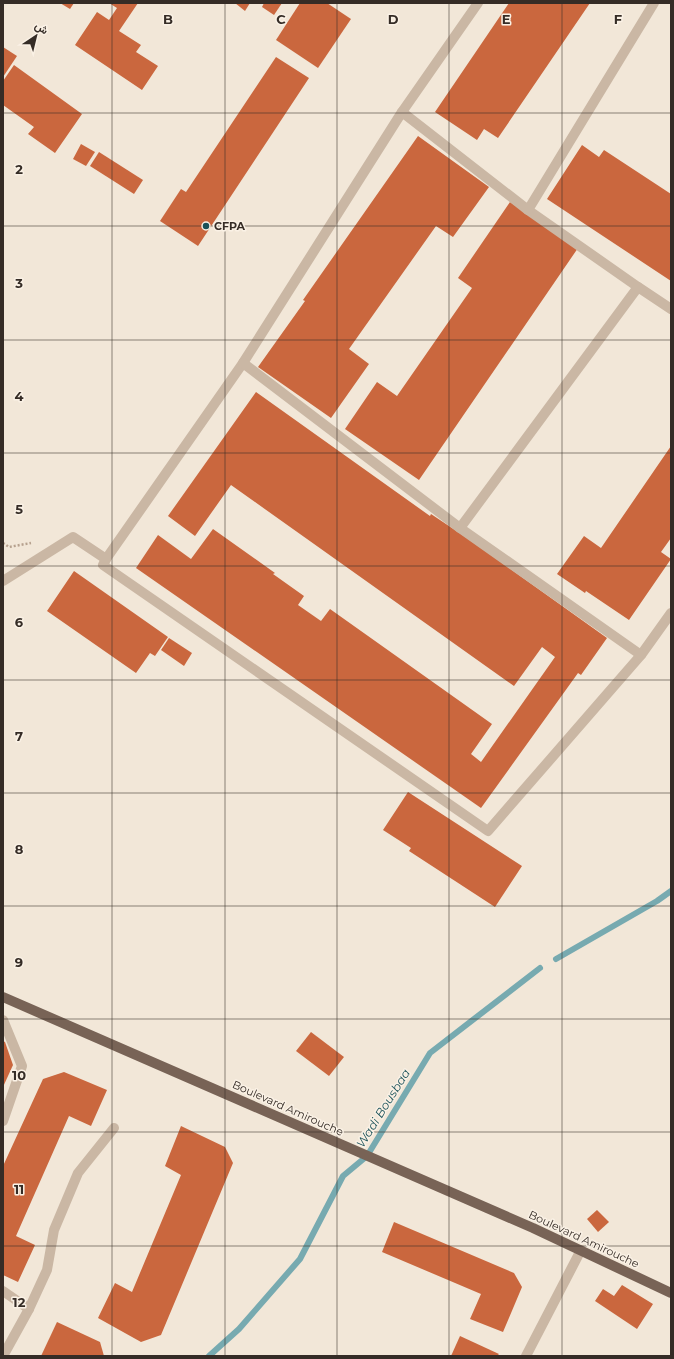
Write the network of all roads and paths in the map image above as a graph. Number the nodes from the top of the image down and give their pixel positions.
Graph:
1 (478, 3) edge
2 (654, 3) edge
3 (402, 112) junction
4 (528, 210) junction
5 (638, 287) junction
6 (671, 309) edge
7 (243, 363) junction
8 (460, 528) junction
9 (106, 559) junction
10 (3, 582) edge
11 (671, 614) edge
12 (641, 655) junction
13 (3, 997) edge
14 (3, 1020) edge
15 (3, 1121) edge
16 (114, 1128) dead end
17 (581, 1250) junction
18 (3, 1291) edge
19 (671, 1293) edge
20 (29, 1309) junction
21 (3, 1356) edge
22 (526, 1356) edge

1 - 3 street
2 - 4 street
3 - 4 street
3 - 7 street
4 - 5 street
5 - 6 street
5 - 8 street
7 - 8 street
7 - 9 street
8 - 12 street
9 - 10 street
9 - 12 street
11 - 12 street
13 - 17 main road, Boulevard Amirouche
14 - 15 street
16 - 20 street
17 - 19 main road, Boulevard Amirouche
17 - 22 street
18 - 20 street
20 - 21 street

